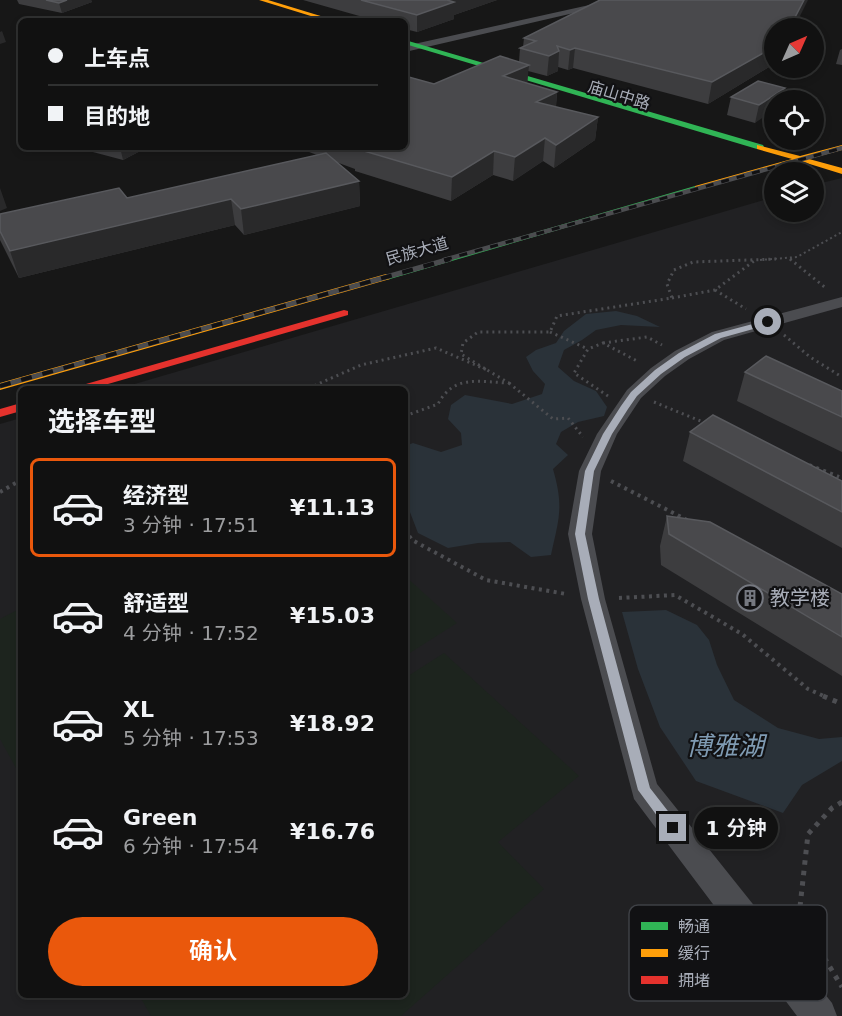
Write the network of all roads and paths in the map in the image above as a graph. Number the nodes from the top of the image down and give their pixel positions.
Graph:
1 (625, 0) edge
2 (257, 1) edge
3 (305, 18) edge
4 (322, 18) edge
5 (409, 46) edge
6 (842, 147) edge
7 (794, 160) junction
8 (830, 169) edge
9 (842, 232) edge
10 (790, 258) junction
11 (754, 261) junction
12 (715, 290) junction
13 (672, 298) junction
14 (838, 298) edge
15 (360, 308) dead end
16 (768, 322) junction
17 (550, 332) junction
18 (603, 344) junction
19 (588, 349) junction
20 (682, 355) junction
21 (487, 370) junction
22 (658, 372) junction
23 (842, 377) edge
24 (509, 383) junction
25 (90, 386) edge
26 (314, 386) edge
27 (0, 387) edge
28 (629, 401) junction
29 (18, 408) edge
30 (0, 413) edge
31 (408, 415) edge
32 (710, 425) edge
33 (807, 464) edge
34 (590, 471) junction
35 (839, 477) edge
36 (18, 482) edge
37 (0, 492) edge
38 (695, 524) edge
39 (408, 534) edge
40 (593, 599) junction
41 (842, 704) edge
42 (842, 802) edge
43 (733, 905) edge
44 (801, 905) edge
45 (827, 962) edge
46 (842, 987) edge
47 (807, 1001) edge
48 (819, 1016) edge

1 - 5 street
2 - 3 main road
2 - 4 main road
5 - 7 main road, 庙山中路
6 - 7 main road, 民族大道
7 - 8 main road, 庙山中路
7 - 27 main road, 民族大道
9 - 10 path
10 - 11 path
10 - 14 path
11 - 12 path
11 - 13 path
12 - 13 path
12 - 16 path
13 - 17 path
14 - 16 street
15 - 25 main road
16 - 20 street
16 - 23 path
17 - 19 path
17 - 21 path
18 - 19 path
18 - 20 path
18 - 22 path
19 - 28 path
20 - 22 street
21 - 24 path
21 - 26 path
22 - 28 street
24 - 31 path
24 - 34 path
28 - 32 path
28 - 34 street
29 - 30 main road
33 - 35 path
34 - 38 path
34 - 40 street
36 - 37 path
39 - 40 path
40 - 41 path
40 - 43 street
42 - 44 path
45 - 46 path
47 - 48 street

